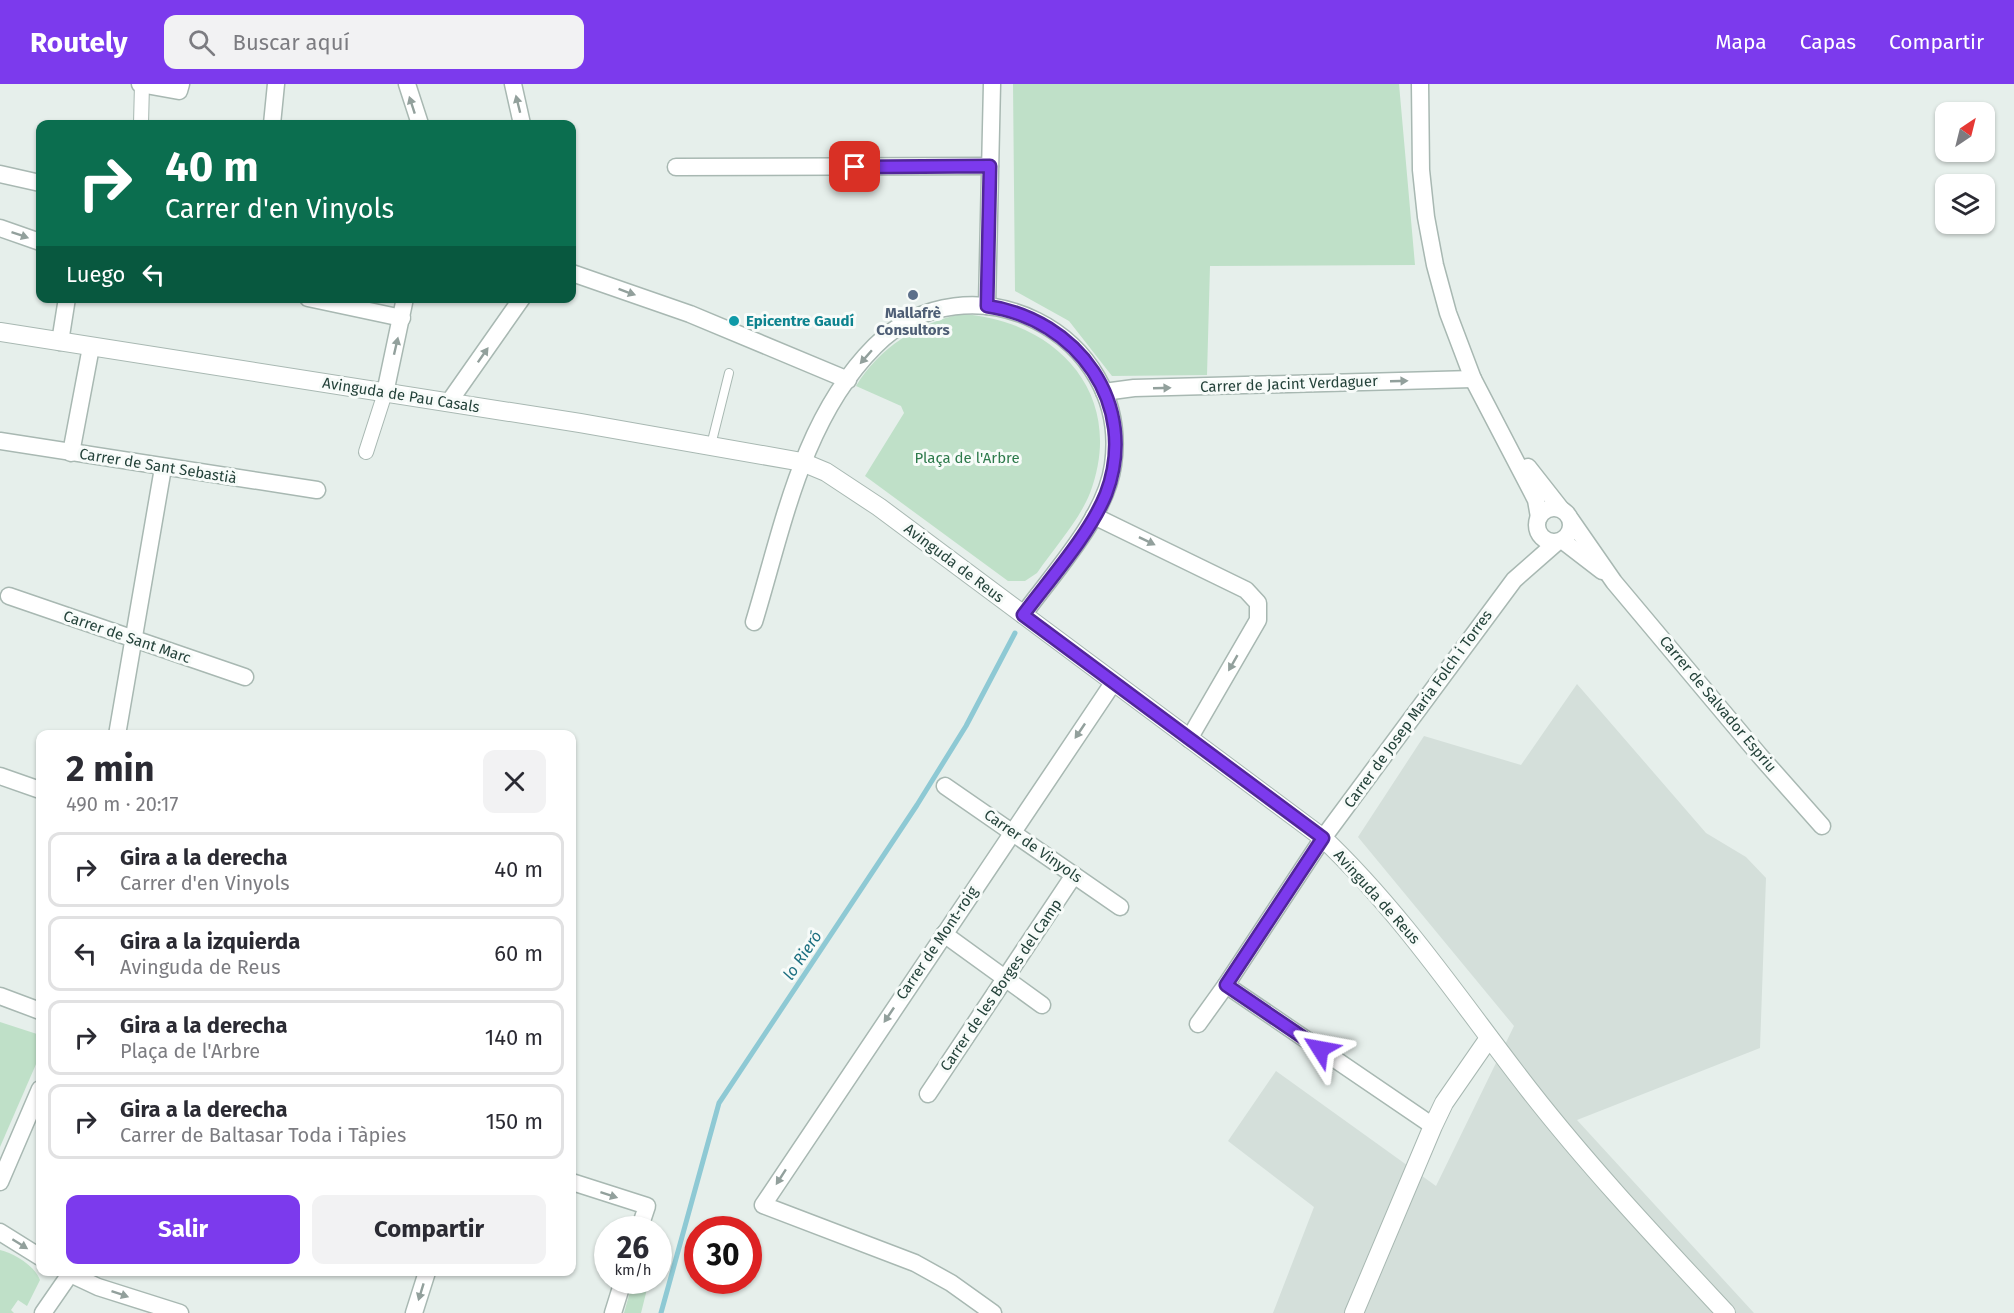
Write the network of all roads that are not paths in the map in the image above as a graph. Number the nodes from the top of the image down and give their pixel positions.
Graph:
1 (141, 84) edge
2 (181, 84) edge
3 (276, 84) edge
4 (407, 84) edge
5 (513, 84) edge
6 (992, 84) edge
7 (1420, 84) edge
8 (141, 120) edge
9 (272, 120) edge
10 (419, 120) edge
11 (521, 120) edge
12 (990, 166) junction
13 (676, 167) dead end
14 (0, 174) edge
15 (36, 182) edge
16 (0, 228) edge
17 (36, 241) edge
18 (576, 274) edge
19 (66, 303) edge
20 (332, 303) edge
21 (404, 303) edge
22 (518, 303) edge
23 (987, 306) junction
24 (402, 318) junction
25 (0, 332) edge
26 (60, 342) junction
27 (91, 347) junction
28 (729, 373) dead end
29 (1473, 379) junction
30 (848, 380) junction
31 (1104, 392) junction
32 (385, 393) junction
33 (449, 402) junction
34 (1506, 438) junction
35 (0, 441) edge
36 (711, 445) junction
37 (366, 452) dead end
38 (71, 453) junction
39 (802, 462) junction
40 (163, 468) junction
41 (316, 490) dead end
42 (1566, 514) junction
43 (1094, 516) junction
44 (1538, 524) junction
45 (1559, 542) junction
46 (1514, 580) junction
47 (1614, 582) junction
48 (9, 596) dead end
49 (1023, 615) junction
50 (754, 622) dead end
51 (133, 639) junction
52 (245, 677) dead end
53 (1113, 683) junction
54 (118, 730) edge
55 (1189, 739) junction
56 (0, 776) edge
57 (945, 786) dead end
58 (36, 789) edge
59 (1822, 826) dead end
60 (1012, 832) junction
61 (1323, 838) junction
62 (1074, 875) junction
63 (1120, 907) dead end
64 (944, 934) junction
65 (1005, 977) junction
66 (1226, 985) junction
67 (0, 996) edge
68 (1042, 1005) dead end
69 (36, 1010) edge
70 (1198, 1024) dead end
71 (1489, 1038) junction
72 (928, 1094) dead end
73 (36, 1098) edge
74 (1432, 1126) junction
75 (0, 1182) edge
76 (576, 1183) edge
77 (644, 1216) edge
78 (0, 1232) edge
79 (36, 1254) edge
80 (66, 1276) edge
81 (74, 1276) edge
82 (426, 1276) edge
83 (619, 1294) edge
84 (43, 1313) edge
85 (180, 1313) edge
86 (414, 1313) edge
87 (613, 1313) edge
88 (993, 1313) edge
89 (1354, 1313) edge
90 (1726, 1313) edge

1 - 2 street
1 - 8 street
3 - 9 street
10 -> 4 street
11 -> 5 street
6 - 12 street
7 - 29 street, Carrer de Salvador Espriu
12 - 13 street
12 - 23 street
14 - 15 street
16 -> 17 street
18 -> 30 street
19 - 26 street
20 - 24 street
21 - 24 street
33 -> 22 street
23 -> 30 street
23 - 31 street
32 -> 24 street
25 - 26 street, Avinguda de Pau Casals
26 - 27 street, Avinguda de Pau Casals
27 - 32 street, Avinguda de Pau Casals
27 - 38 street
28 - 36 lane
31 -> 29 street, Carrer de Jacint Verdaguer
29 - 34 street, Carrer de Salvador Espriu
30 - 39 street
31 - 43 street
32 - 33 street, Avinguda de Pau Casals
32 - 37 street
33 - 36 street, Avinguda de Pau Casals
34 - 42 street, Carrer de Salvador Espriu
34 - 44 street, Carrer de Salvador Espriu
35 - 38 street, Carrer de Sant Sebastià
36 - 39 street, Avinguda de Pau Casals
38 - 40 street, Carrer de Sant Sebastià
39 - 49 street, Avinguda de Reus
39 - 50 street
40 - 41 street, Carrer de Sant Sebastià
40 - 51 street
42 - 44 street
42 - 45 street
42 - 47 street, Carrer de Salvador Espriu
43 - 49 street
43 -> 55 street
44 - 45 street
44 - 46 street, Carrer de Josep Maria Folch i Torres
45 - 46 street, Carrer de Josep Maria Folch i Torres
45 - 47 street, Carrer de Salvador Espriu
46 - 61 street, Carrer de Josep Maria Folch i Torres
47 - 59 street, Carrer de Salvador Espriu
48 - 51 street, Carrer de Sant Marc
49 - 53 street, Avinguda de Reus
51 - 52 street, Carrer de Sant Marc
51 - 54 street
53 - 55 street, Avinguda de Reus
53 -> 60 street, Carrer de Mont-roig
55 - 61 street, Avinguda de Reus
56 - 58 street
57 - 60 street, Carrer de Vinyols
60 - 62 street, Carrer de Vinyols
60 - 64 street, Carrer de Mont-roig
61 - 66 street, Carrer de Josep Maria Folch i Torres
61 - 71 street, Avinguda de Reus
62 - 63 street, Carrer de Vinyols
62 - 65 street, Carrer de les Borges del Camp
64 - 65 street
64 -> 88 street, Carrer de Mont-roig
65 - 68 street
65 - 72 street, Carrer de les Borges del Camp
66 - 70 street, Carrer de Josep Maria Folch i Torres
66 - 74 street
67 - 69 street
71 - 74 street
71 - 90 street, Avinguda de Reus
73 - 75 street
74 - 89 street
76 -> 77 street
78 -> 79 street
80 - 84 street
81 -> 85 street
82 -> 86 street
83 - 87 street

